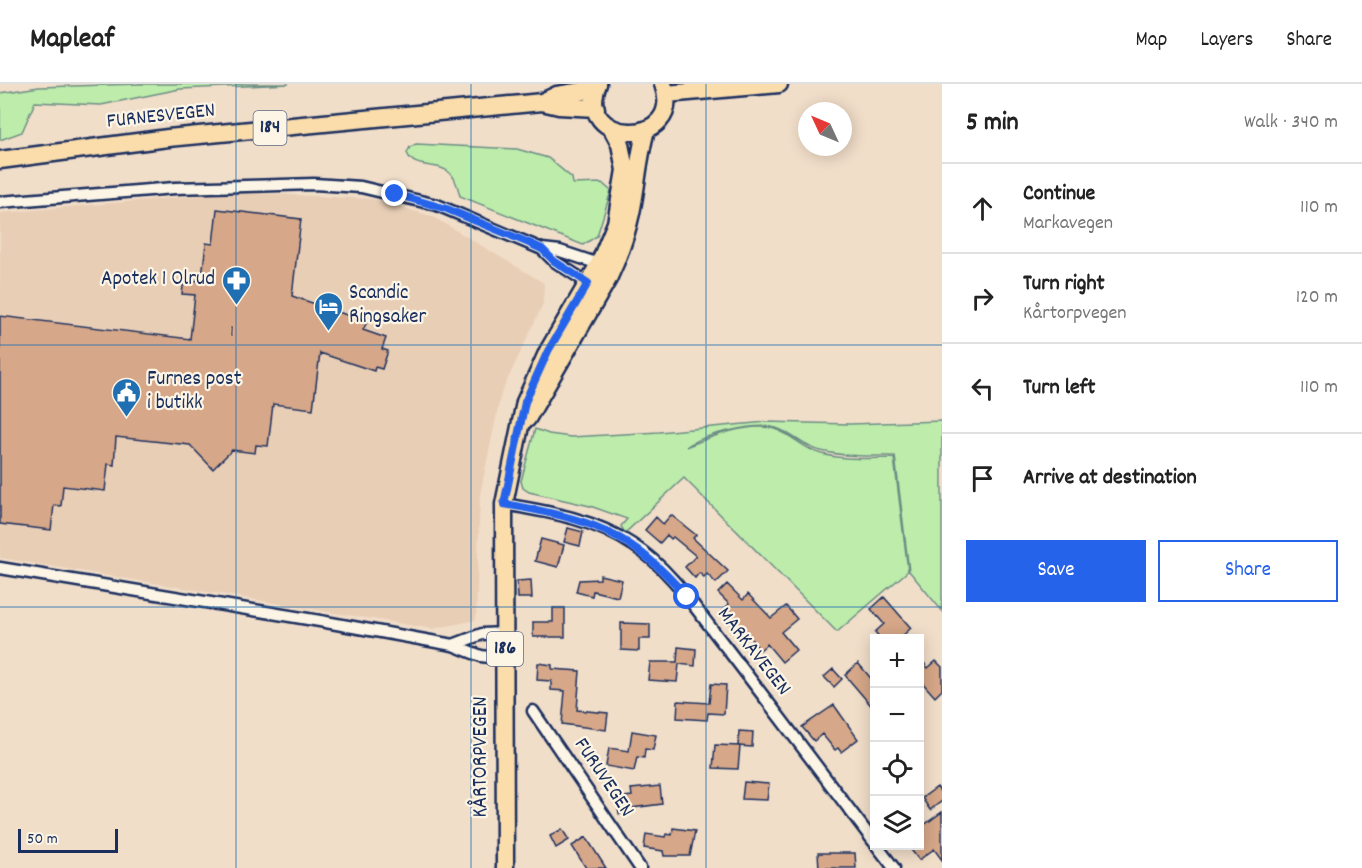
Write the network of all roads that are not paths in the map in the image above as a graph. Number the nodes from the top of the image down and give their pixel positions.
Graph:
1 (780, 84) edge
2 (597, 86) edge
3 (664, 89) edge
4 (542, 102) junction
5 (596, 108) junction
6 (612, 129) junction
7 (646, 130) junction
8 (0, 160) edge
9 (0, 202) edge
10 (542, 249) junction
11 (599, 264) junction
12 (588, 283) junction
13 (519, 432) junction
14 (504, 504) junction
15 (0, 568) edge
16 (504, 633) junction
17 (453, 645) junction
18 (505, 659) junction
19 (533, 711) dead end
20 (870, 836) edge
21 (880, 850) edge
22 (505, 868) edge
23 (640, 868) edge
24 (894, 868) edge

1 - 3 main road
2 - 4 main road, FURNESVEGEN / 184
2 - 5 main road, 184
3 - 7 main road
4 - 5 main road, FURNESVEGEN / 184
4 - 8 main road, FURNESVEGEN / 184
5 - 6 main road, KÅRTORPVEGEN
6 - 7 main road
6 - 11 main road, KÅRTORPVEGEN / 186
7 - 13 main road, KÅRTORPVEGEN / 186
9 - 10 street
10 - 11 street
10 - 12 street
11 - 12 main road, KÅRTORPVEGEN / 186
12 - 13 main road, KÅRTORPVEGEN / 186
13 - 14 main road, KÅRTORPVEGEN / 186
14 - 16 main road, KÅRTORPVEGEN / 186
14 - 20 street, MARKAVEGEN
15 - 17 street
16 - 17 street
16 - 18 main road, KÅRTORPVEGEN / 186
17 - 18 street
18 - 22 main road, KÅRTORPVEGEN / 186
19 - 23 street, FURUVEGEN
21 - 24 street, MARKAVEGEN

